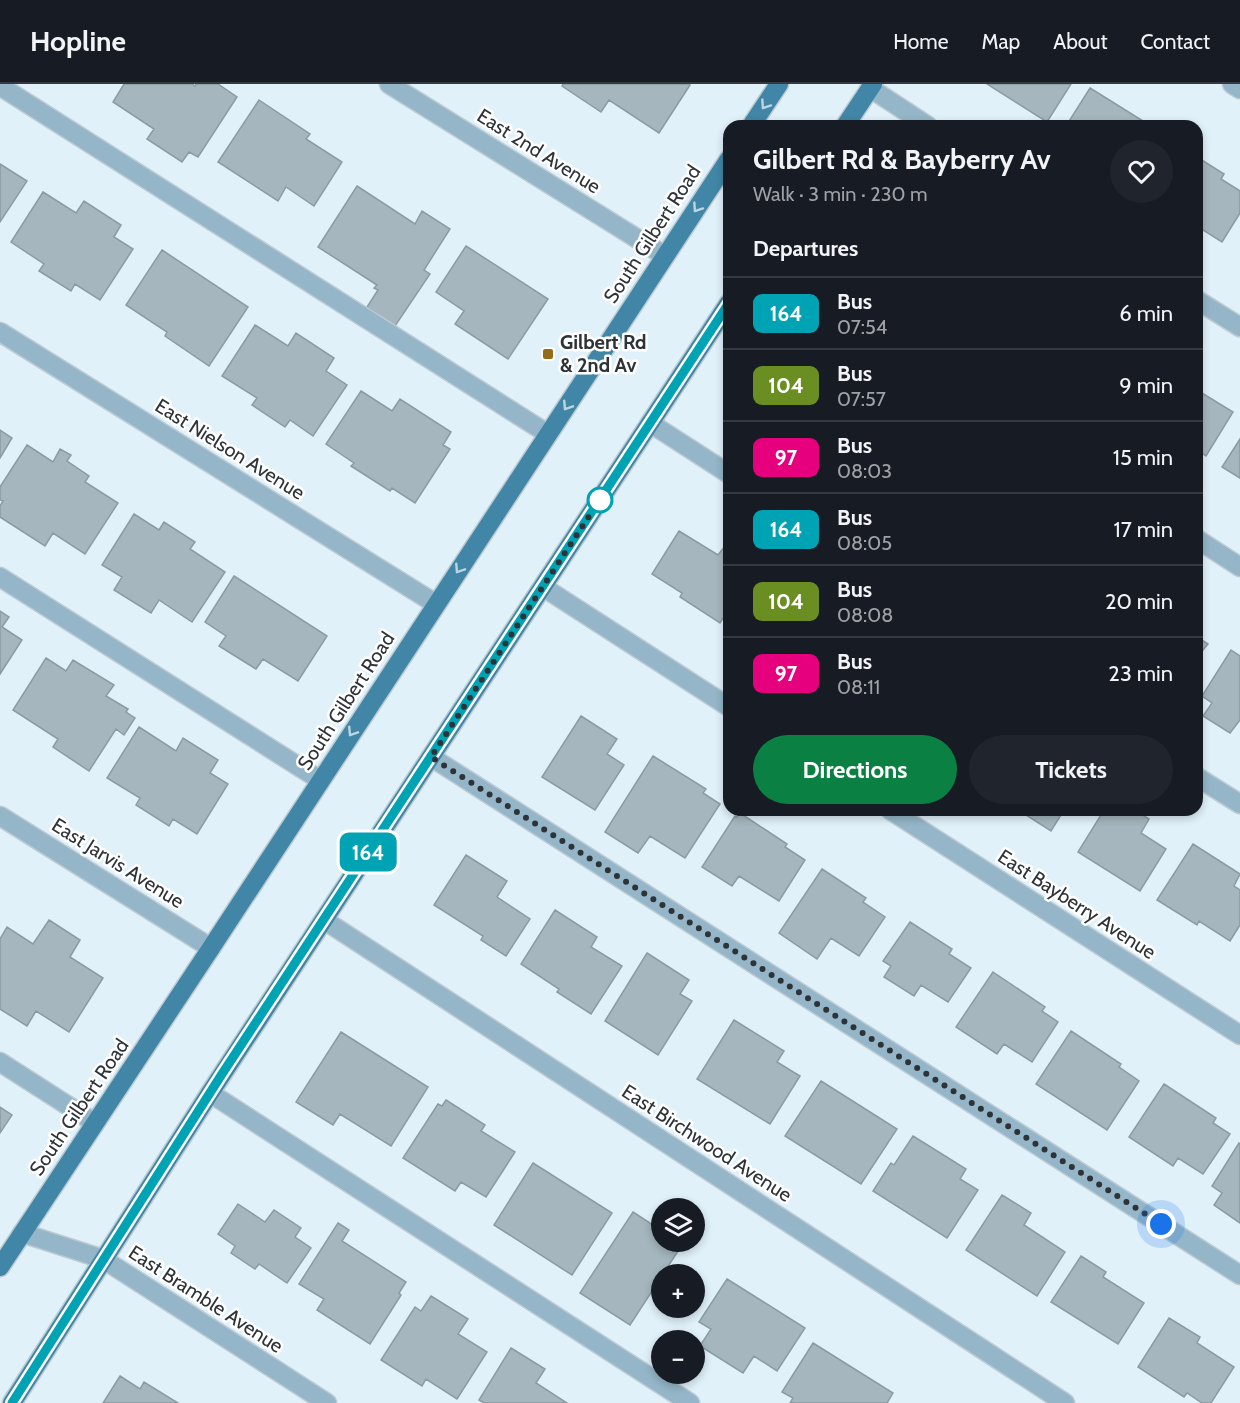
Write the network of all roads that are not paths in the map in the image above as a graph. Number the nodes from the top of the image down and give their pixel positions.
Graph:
1 (389, 84) edge
2 (779, 84) edge
3 (1232, 84) edge
4 (0, 86) edge
5 (871, 86) edge
6 (1240, 89) edge
7 (755, 120) edge
8 (849, 120) edge
9 (919, 120) edge
10 (723, 168) edge
11 (665, 256) junction
12 (1203, 304) edge
13 (723, 312) edge
14 (1240, 327) edge
15 (0, 332) edge
16 (650, 423) junction
17 (548, 434) junction
18 (723, 470) edge
19 (1203, 543) edge
20 (1240, 567) edge
21 (0, 577) edge
22 (543, 587) junction
23 (436, 604) junction
24 (723, 703) edge
25 (431, 757) junction
26 (320, 780) junction
27 (1203, 781) edge
28 (1240, 804) edge
29 (0, 816) edge
30 (899, 816) edge
31 (324, 920) junction
32 (211, 948) junction
33 (1240, 1035) edge
34 (0, 1062) edge
35 (210, 1093) junction
36 (95, 1123) junction
37 (22, 1233) junction
38 (103, 1259) junction
39 (0, 1267) edge
40 (1240, 1275) edge
41 (12, 1403) edge
42 (327, 1403) edge
43 (690, 1403) edge
44 (1065, 1403) edge

1 - 11 street, East 2nd Avenue
2 -> 7 main road
3 - 6 street
4 - 17 street
5 - 8 main road
5 - 9 street
10 -> 11 main road, South Gilbert Road
11 -> 17 main road, South Gilbert Road
12 - 14 street
13 - 16 main road
15 - 23 street, East Nielson Avenue
16 - 18 street
16 - 22 main road
17 -> 23 main road, South Gilbert Road
19 - 20 street
21 - 26 street
22 - 24 street
22 - 25 main road
23 -> 26 main road, South Gilbert Road
25 - 31 main road
25 - 40 street
26 - 32 main road, South Gilbert Road
27 - 28 street
29 - 32 street, East Jarvis Avenue
30 - 33 street, East Bayberry Avenue
31 - 35 main road
31 - 44 street, East Birchwood Avenue
32 - 36 main road, South Gilbert Road
34 - 36 street
35 - 38 main road
35 - 43 street
36 - 37 main road, South Gilbert Road
37 - 38 street, East Bramble Avenue
37 - 39 main road, South Gilbert Road
38 - 41 main road
38 - 42 street, East Bramble Avenue

